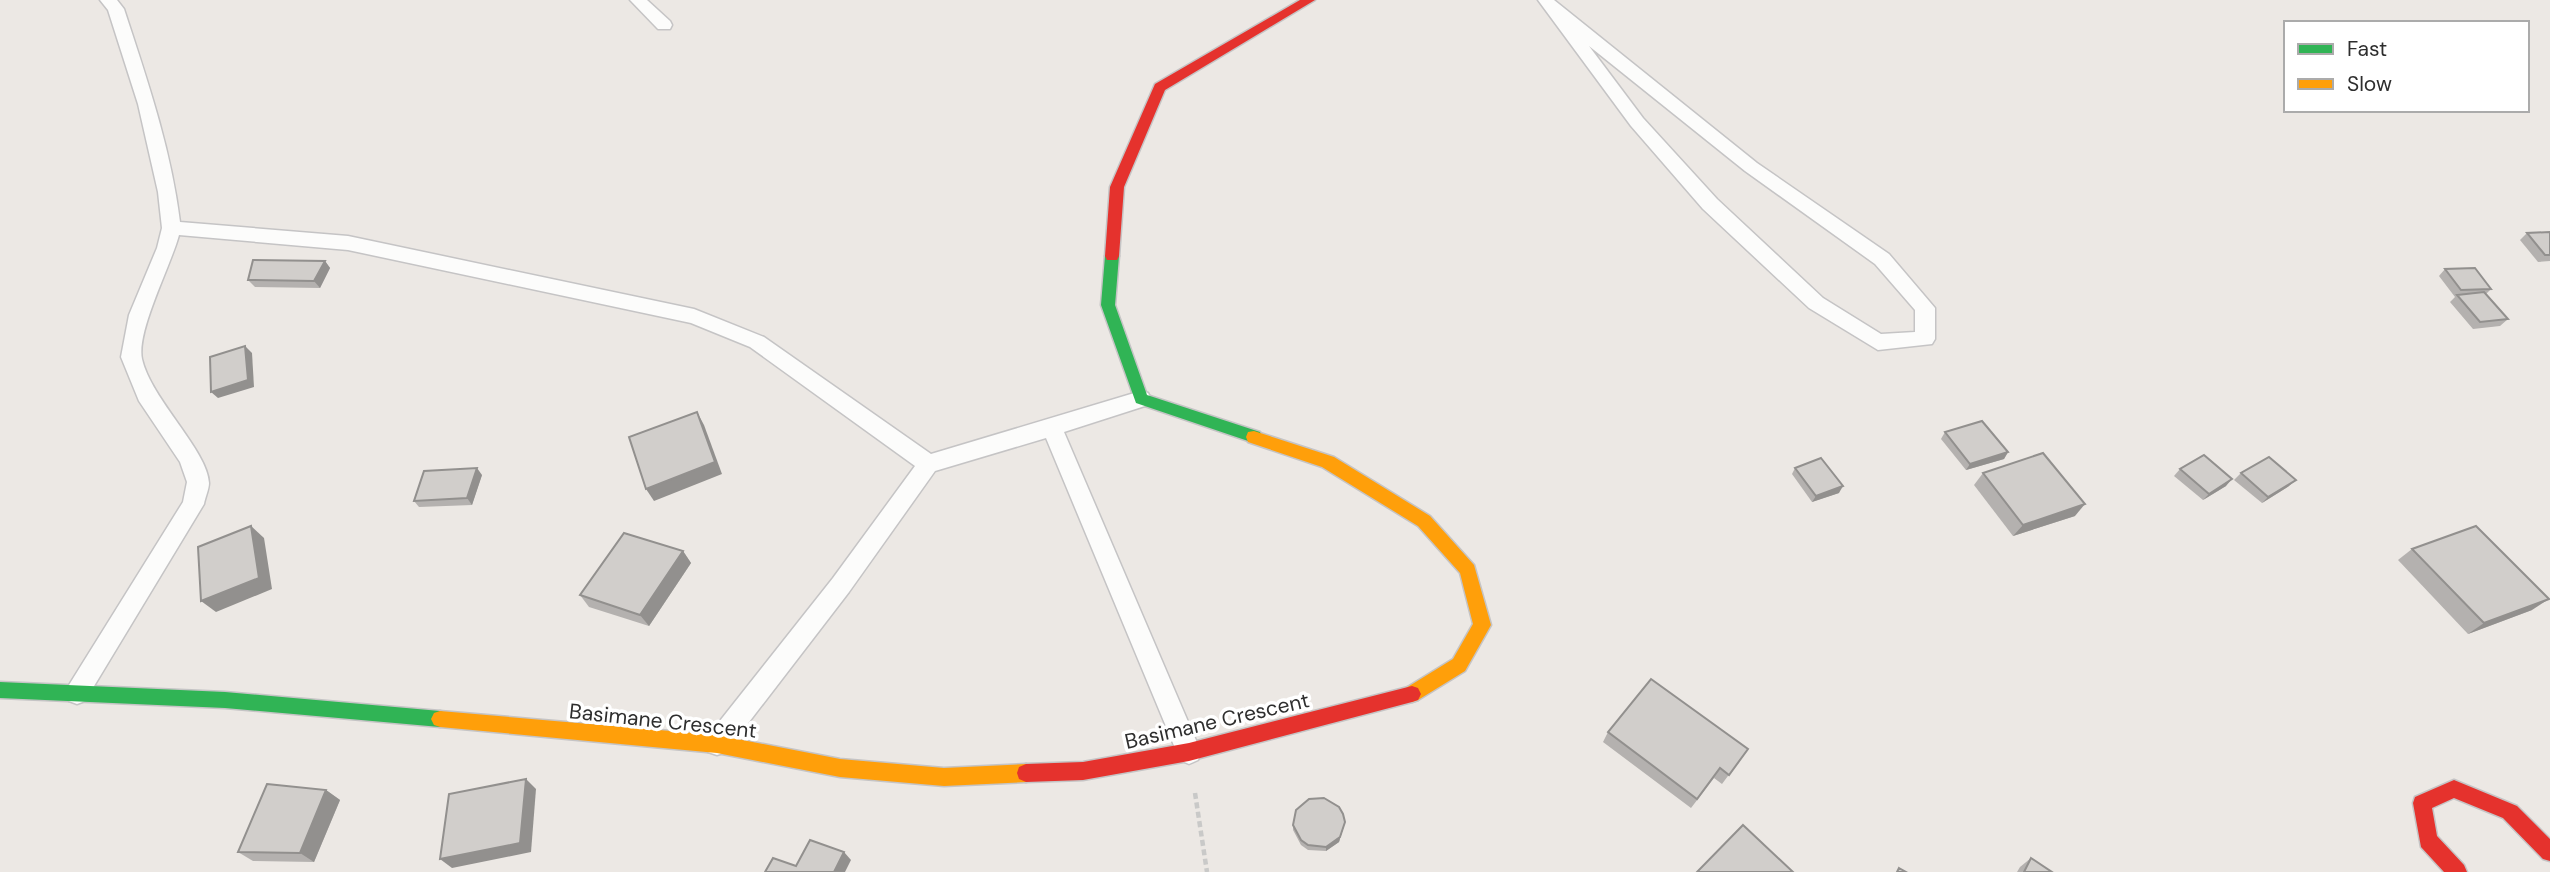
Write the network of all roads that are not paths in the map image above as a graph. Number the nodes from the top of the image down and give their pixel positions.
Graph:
1 (108, 0) edge
2 (638, 0) edge
3 (1309, 0) edge
4 (1549, 4) edge
5 (664, 25) dead end
6 (171, 228) junction
7 (1141, 398) junction
8 (1052, 428) junction
9 (928, 464) junction
10 (0, 690) edge
11 (77, 693) junction
12 (717, 744) junction
13 (1189, 752) junction
14 (2550, 852) edge
15 (2457, 872) edge

1 - 6 lane
2 - 5 lane
3 - 7 street
4 - 4 lane
6 - 9 lane
6 - 11 lane
7 - 8 lane
7 - 13 street, Basimane Crescent
8 - 9 lane
8 - 13 lane
9 - 12 lane
10 - 11 street, Basimane Crescent
11 - 12 street, Basimane Crescent
12 - 13 street, Basimane Crescent
14 - 15 street

